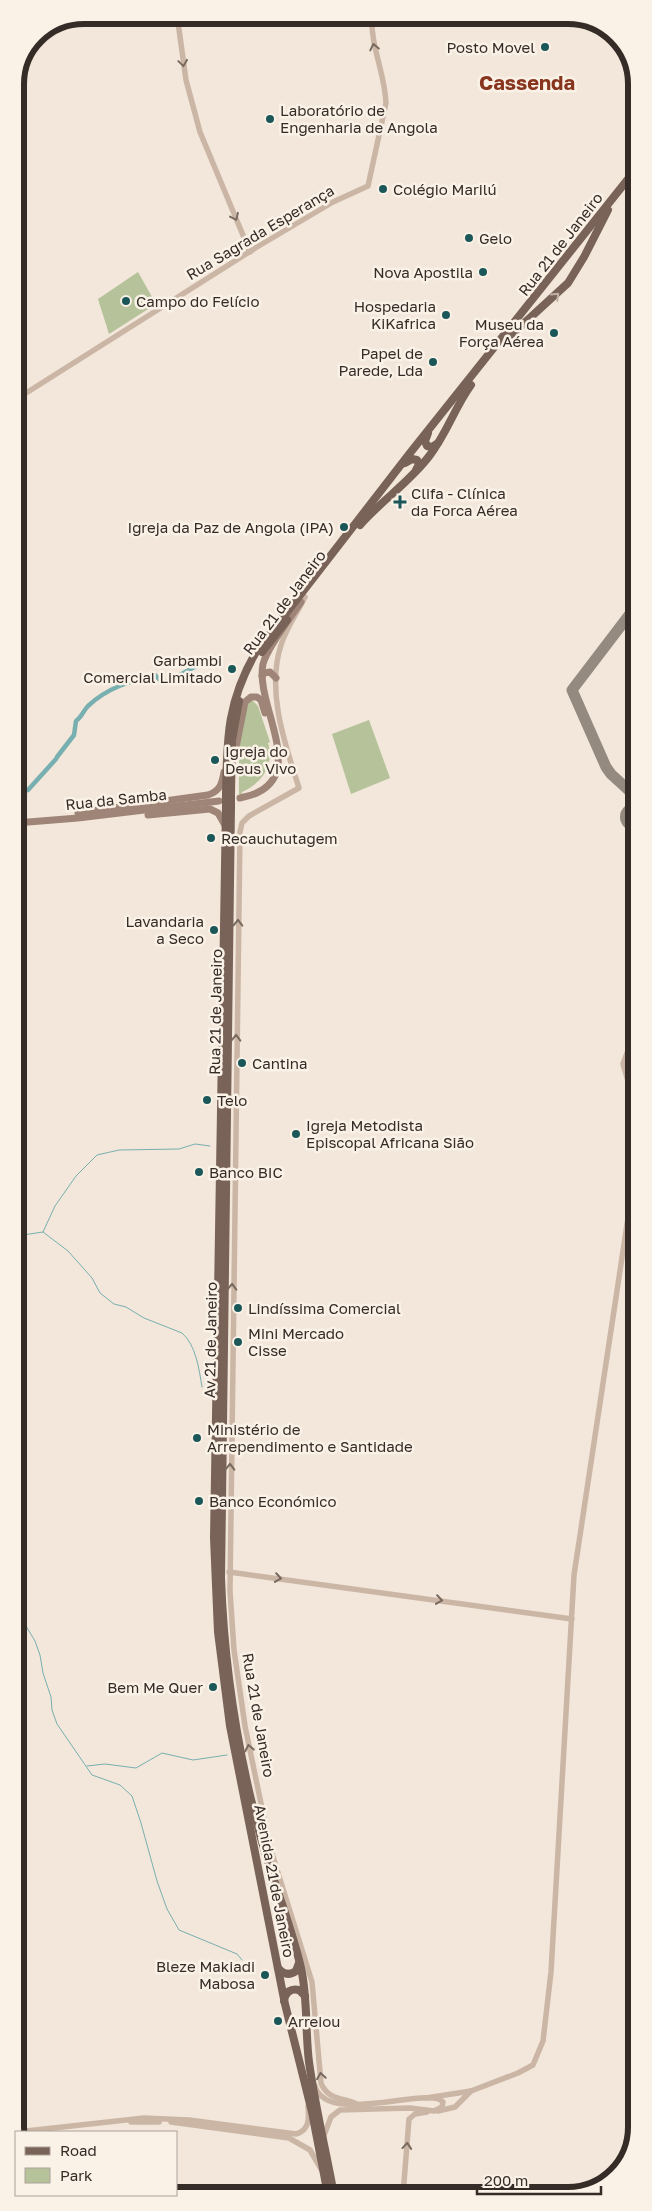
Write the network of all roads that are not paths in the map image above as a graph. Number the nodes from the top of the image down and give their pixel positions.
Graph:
1 (178, 24) edge
2 (372, 24) edge
3 (628, 179) edge
4 (628, 185) edge
5 (250, 252) junction
6 (555, 271) junction
7 (568, 283) junction
8 (24, 394) edge
9 (434, 423) junction
10 (445, 434) junction
11 (389, 482) junction
12 (400, 489) junction
13 (303, 599) junction
14 (262, 676) junction
15 (276, 678) junction
16 (226, 762) junction
17 (232, 769) junction
18 (225, 799) junction
19 (77, 816) junction
20 (24, 820) edge
21 (226, 827) junction
22 (628, 1050) edge
23 (628, 1081) edge
24 (226, 1149) joint
25 (628, 1219) edge
26 (215, 1568) joint
27 (229, 1572) junction
28 (221, 1578) joint
29 (572, 1619) junction
30 (299, 1962) junction
31 (278, 1968) junction
32 (306, 1998) junction
33 (284, 2001) junction
34 (311, 2070) junction
35 (305, 2088) junction
36 (472, 2091) junction
37 (426, 2098) junction
38 (355, 2103) junction
39 (434, 2111) junction
40 (26, 2131) edge
41 (58, 2131) edge
42 (323, 2138) junction
43 (324, 2178) junction
44 (326, 2187) edge
45 (332, 2187) edge
46 (403, 2187) edge

1 -> 5 street
5 -> 2 street, Rua Sagrada Esperança
3 - 6 main road, Rua 21 de Janeiro
4 - 7 main road, Rua 21 de Janeiro
5 - 8 street, Rua Sagrada Esperança
6 - 7 main road
6 - 9 main road, Rua 21 de Janeiro
10 -> 7 main road, Rua 21 de Janeiro
9 - 10 main road
9 - 11 main road, Rua 21 de Janeiro
10 - 12 main road, Rua 21 de Janeiro
11 - 12 main road
11 - 16 main road, Rua 21 de Janeiro
12 - 13 main road, Rua 21 de Janeiro
13 - 14 main road
13 - 15 street
13 - 17 main road, Rua 21 de Janeiro
14 - 15 main road
14 - 17 main road
27 -> 15 street, Rua 21 de Janeiro
16 - 18 main road
16 - 19 main road
17 - 18 main road, Rua 21 de Janeiro
18 - 19 main road, Rua da Samba
18 - 21 main road, Rua 21 de Janeiro
18 - 24 main road, Rua 21 de Janeiro
19 - 20 main road, Rua da Samba
19 - 21 main road
21 - 26 main road, Rua 21 de Janeiro
22 - 23 street
24 - 28 main road, Av 21 de Janeiro
25 - 29 street
26 - 31 main road, Avenida 21 de Janeiro
27 -> 29 street
38 -> 27 street, Rua 21 de Janeiro
28 - 30 main road, Avenida 21 de Janeiro
29 - 36 street
30 - 31 main road
30 - 32 main road, Avenida 21 de Janeiro
31 - 33 main road, Avenida 21 de Janeiro
32 - 33 main road
32 - 34 main road, Avenida 21 de Janeiro
33 - 35 main road, Avenida 21 de Janeiro
34 - 38 street
34 - 42 main road, Avenida 21 de Janeiro
35 - 40 street
35 - 43 main road, Avenida 21 de Janeiro
36 - 37 street
36 - 39 street
37 - 38 street
37 - 39 street
39 - 42 street
46 -> 39 street
41 - 43 street
42 - 45 main road, Avenida 21 de Janeiro
43 - 44 main road, Avenida 21 de Janeiro

